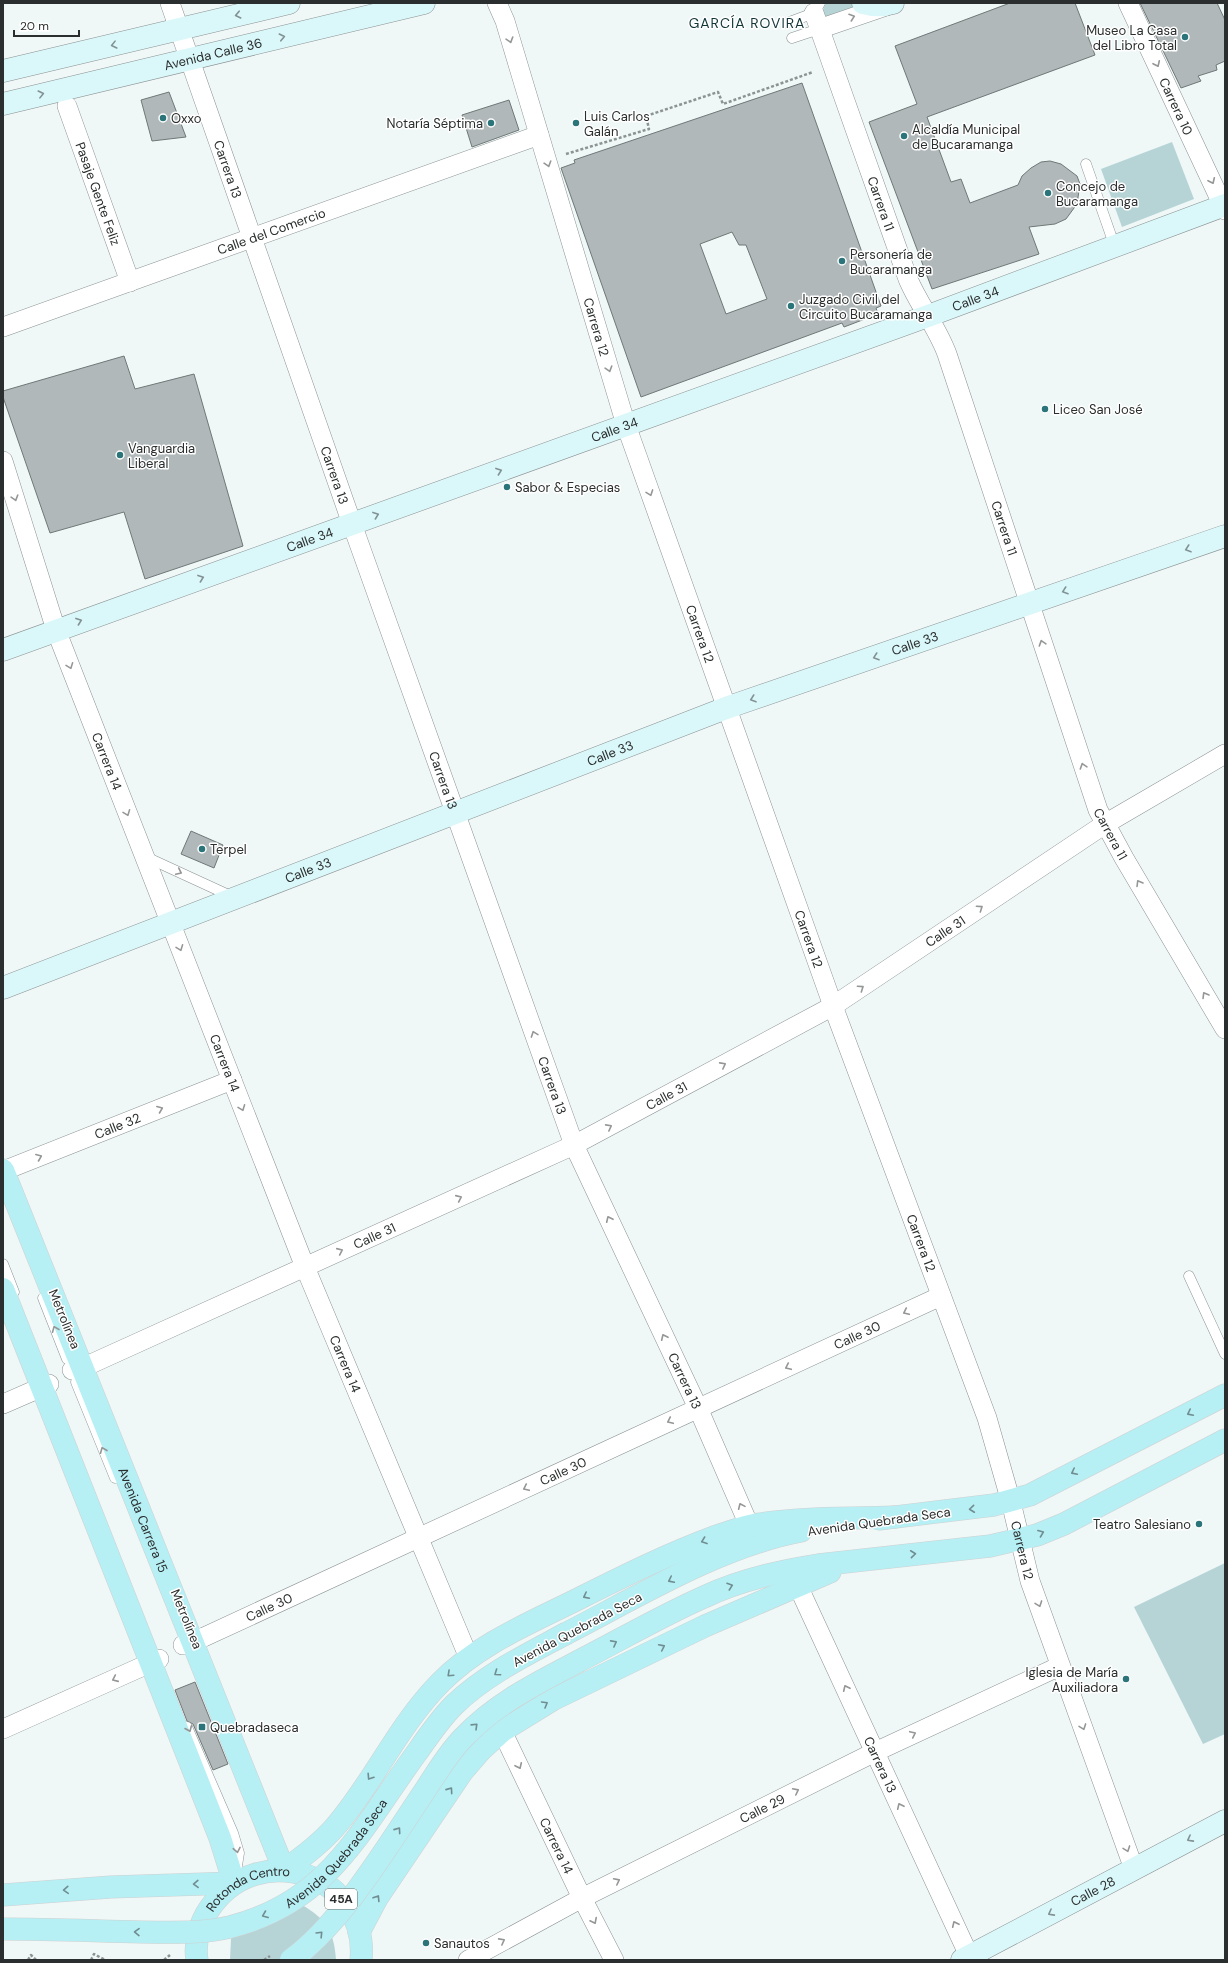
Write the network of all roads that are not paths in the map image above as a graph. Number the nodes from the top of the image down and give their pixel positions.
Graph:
1 (170, 3) edge
2 (290, 3) edge
3 (424, 3) edge
4 (497, 3) edge
5 (863, 3) edge
6 (1128, 3) edge
7 (890, 4) edge
8 (818, 15) edge
9 (787, 23) dead end
10 (179, 29) junction
11 (792, 38) dead end
12 (189, 58) junction
13 (3, 71) edge
14 (3, 104) edge
15 (67, 106) dead end
16 (539, 135) junction
17 (1086, 164) dead end
18 (1224, 207) edge
19 (252, 238) junction
20 (1115, 247) junction
21 (130, 282) junction
22 (928, 316) junction
23 (3, 327) edge
24 (626, 425) junction
25 (3, 461) edge
26 (352, 524) junction
27 (1225, 536) edge
28 (1030, 604) junction
29 (56, 630) junction
30 (3, 650) edge
31 (726, 708) junction
32 (1225, 754) edge
33 (456, 813) junction
34 (1105, 824) junction
35 (144, 856) junction
36 (236, 898) junction
37 (170, 924) junction
38 (3, 988) edge
39 (833, 1006) junction
40 (1225, 1029) edge
41 (232, 1080) junction
42 (574, 1146) junction
43 (3, 1171) edge
44 (3, 1194) edge
45 (3, 1264) edge
46 (305, 1267) junction
47 (34, 1276) dead end
48 (1189, 1276) dead end
49 (3, 1289) edge
50 (40, 1291) dead end
51 (941, 1296) junction
52 (1225, 1354) edge
53 (77, 1368) junction
54 (46, 1385) junction
55 (1225, 1396) edge
56 (3, 1404) edge
57 (698, 1408) junction
58 (1225, 1440) edge
59 (118, 1484) dead end
60 (1011, 1502) junction
61 (753, 1534) junction
62 (418, 1538) junction
63 (1020, 1540) junction
64 (141, 1543) dead end
65 (794, 1577) junction
66 (188, 1643) junction
67 (469, 1658) junction
68 (155, 1661) junction
69 (1060, 1666) junction
70 (3, 1729) edge
71 (502, 1731) junction
72 (875, 1752) junction
73 (1225, 1821) edge
74 (1134, 1869) junction
75 (284, 1870) junction
76 (234, 1883) junction
77 (3, 1895) edge
78 (582, 1898) junction
79 (3, 1929) edge
80 (359, 1932) junction
81 (361, 1959) edge
82 (967, 1959) edge
83 (197, 1960) edge
84 (291, 1960) edge
85 (468, 1960) edge
86 (614, 1960) edge

1 - 10 street, Carrera 13
2 -> 10 street
12 -> 3 street, Avenida Calle 36
4 -> 16 street, Carrera 12
5 - 7 street
6 -> 18 street, Carrera 10
8 -> 7 street
8 - 9 lane
8 - 11 lane
8 - 22 street, Carrera 11
10 - 12 street, Carrera 13
10 -> 13 street
14 -> 12 street, Avenida Calle 36
12 - 19 street, Carrera 13
15 - 21 street, Pasaje Gente Feliz
16 - 19 street, Calle del Comercio
16 -> 24 street, Carrera 12
17 - 20 lane
18 - 20 street, Calle 34
19 - 21 street, Calle del Comercio
19 - 26 street, Carrera 13
20 - 22 street, Calle 34
21 - 23 street, Calle del Comercio
22 - 24 street, Calle 34
22 - 28 street, Carrera 11
26 -> 24 street, Calle 34
24 -> 31 street, Carrera 12
25 -> 29 street, Carrera 14
29 -> 26 street, Calle 34
26 - 33 street, Carrera 13
27 -> 28 street, Calle 33
28 -> 31 street, Calle 33
34 -> 28 street, Carrera 11
29 - 30 street, Calle 34
29 -> 35 street, Carrera 14
31 - 33 street, Calle 33
31 - 39 street, Carrera 12
32 - 34 street, Calle 31
33 - 36 street, Calle 33
42 -> 33 street, Carrera 13
39 -> 34 street, Calle 31
40 -> 34 street, Carrera 11
35 -> 36 lane
35 - 37 street, Carrera 14
36 - 37 street, Calle 33
37 - 38 street, Calle 33
37 -> 41 street, Carrera 14
42 -> 39 street, Calle 31
39 - 51 street, Carrera 12
43 -> 41 street, Calle 32
41 -> 46 street, Carrera 14
46 -> 42 street, Calle 31
57 -> 42 street, Carrera 13
43 - 53 main road, Avenida Carrera 15
44 - 47 lane
45 - 54 lane
46 - 53 street, Calle 31
46 - 62 street, Carrera 14
48 - 52 lane
49 - 54 main road
53 -> 50 lane, Metrolínea
51 -> 57 street, Calle 30
51 - 60 street, Carrera 12
59 -> 53 lane, Metrolínea
53 - 66 main road, Avenida Carrera 15
54 - 56 street
54 - 68 main road
55 -> 60 main road, Avenida Quebrada Seca
61 -> 57 street, Carrera 13
57 -> 62 street, Calle 30
63 -> 58 main road
60 -> 61 main road, Avenida Quebrada Seca
60 - 63 street, Carrera 12
61 -> 67 main road
61 -> 79 main road, Avenida Quebrada Seca, bridge
62 - 66 street, Calle 30
62 - 67 street, Carrera 14
65 -> 63 main road
63 -> 69 street, Carrera 12
64 - 66 lane, Metrolínea
71 -> 65 main road
72 -> 65 street, Carrera 13
84 -> 65 main road, bridge
66 - 75 main road, Avenida Carrera 15
67 -> 75 main road
68 -> 70 street
68 -> 76 main road
72 -> 69 street, Calle 29
69 -> 74 street, Carrera 12
71 -> 78 street, Carrera 14
80 -> 71 main road
78 -> 72 street, Calle 29
82 -> 72 street, Carrera 13
73 -> 74 street, Calle 28
74 -> 82 street, Calle 28
75 - 76 main road, Rotonda Centro / 45A
75 - 80 main road, Rotonda Centro / 45A
76 -> 77 main road
76 - 83 main road, Rotonda Centro / 45A
85 -> 78 street, Calle 29
78 -> 86 street, Carrera 14
80 - 81 main road, Rotonda Centro / 45A

